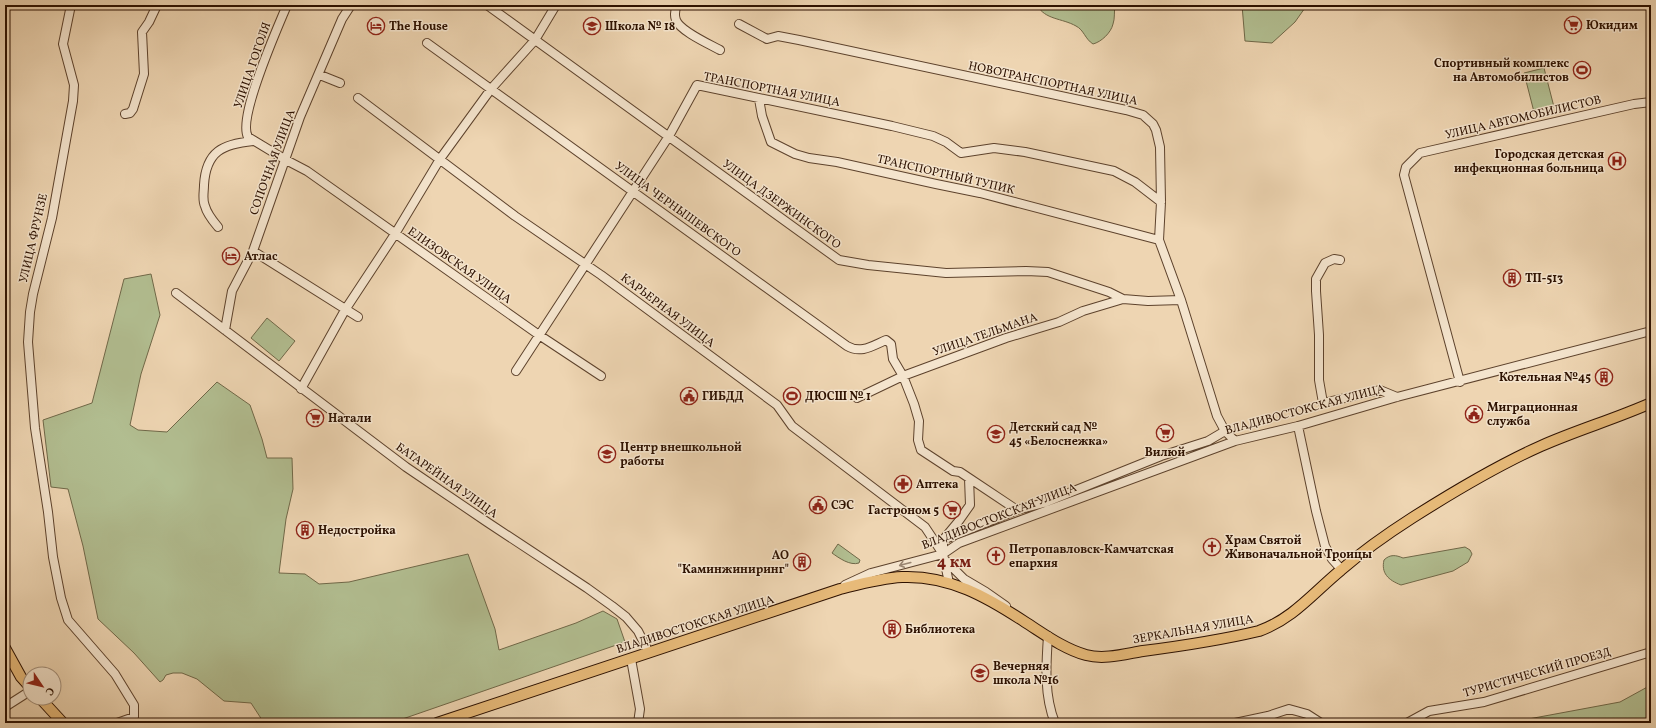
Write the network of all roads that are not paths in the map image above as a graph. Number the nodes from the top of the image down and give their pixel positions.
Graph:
1 (71, 5) edge
2 (157, 5) edge
3 (287, 5) edge
4 (351, 5) edge
5 (487, 5) edge
6 (556, 5) edge
7 (677, 5) edge
8 (739, 24) dead end
9 (536, 40) junction
10 (427, 43) dead end
11 (720, 50) dead end
12 (320, 75) junction
13 (340, 83) dead end
14 (492, 89) junction
15 (358, 98) dead end
16 (759, 99) junction
17 (1651, 102) edge
18 (125, 114) dead end
19 (669, 136) junction
20 (253, 141) junction
21 (440, 159) junction
22 (286, 160) junction
23 (633, 190) junction
24 (1161, 202) junction
25 (218, 227) dead end
26 (395, 234) junction
27 (1160, 240) junction
28 (253, 251) junction
29 (1340, 260) dead end
30 (585, 264) junction
31 (176, 294) dead end
32 (1123, 299) junction
33 (1182, 300) junction
34 (345, 310) junction
35 (358, 317) dead end
36 (225, 330) junction
37 (1651, 331) edge
38 (539, 335) junction
39 (516, 371) dead end
40 (601, 376) dead end
41 (903, 376) junction
42 (1460, 382) junction
43 (301, 389) junction
44 (857, 398) dead end
45 (1396, 398) junction
46 (1651, 403) edge
47 (1298, 426) junction
48 (1225, 431) junction
49 (1235, 441) junction
50 (969, 478) junction
51 (1017, 510) junction
52 (943, 540) junction
53 (944, 557) junction
54 (1341, 569) junction
55 (949, 582) junction
56 (840, 589) junction
57 (1013, 614) junction
58 (1048, 636) junction
59 (5, 648) edge
60 (1651, 652) edge
61 (649, 653) junction
62 (631, 659) junction
63 (22, 678) edge
64 (22, 696) edge
65 (5, 706) edge
66 (47, 706) edge
67 (63, 723) edge
68 (117, 723) edge
69 (437, 723) edge
70 (638, 723) edge
71 (1055, 723) edge
72 (1235, 723) edge
73 (1321, 723) edge
74 (1407, 723) edge

1 - 68 street, УЛИЦА ФРУНЗЕ
2 - 18 street
3 - 20 street, УЛИЦА ГОГОЛЯ
4 - 12 street, СОПОЧНАЯ УЛИЦА
5 - 9 street, УЛИЦА ДЗЕРЖИНСКОГО
6 - 9 street
7 - 11 street
8 - 24 street, НОВОТРАНСПОРТНАЯ УЛИЦА
9 - 14 street
9 - 19 street, УЛИЦА ДЗЕРЖИНСКОГО
10 - 14 street, УЛИЦА ЧЕРНЫШЕВСКОГО
12 - 13 street
12 - 22 street, СОПОЧНАЯ УЛИЦА
14 - 21 street
14 - 23 street, УЛИЦА ЧЕРНЫШЕВСКОГО
15 - 21 street, КАРЬЕРНАЯ УЛИЦА
16 - 19 street, ТРАНСПОРТНАЯ УЛИЦА
16 - 24 street, ТРАНСПОРТНАЯ УЛИЦА
16 - 27 street, ТРАНСПОРТНЫЙ ТУПИК
17 - 42 street, УЛИЦА АВТОМОБИЛИСТОВ
19 - 23 street, ТРАНСПОРТНАЯ УЛИЦА
19 - 32 street, УЛИЦА ДЗЕРЖИНСКОГО
20 - 22 street
20 - 25 street
21 - 26 street
21 - 30 street, КАРЬЕРНАЯ УЛИЦА
22 - 26 street, ЕЛИЗОВСКАЯ УЛИЦА
22 - 28 street, СОПОЧНАЯ УЛИЦА
23 - 30 street, ТРАНСПОРТНАЯ УЛИЦА
23 - 41 street, УЛИЦА ЧЕРНЫШЕВСКОГО
24 - 27 street, НОВОТРАНСПОРТНАЯ УЛИЦА
26 - 34 street
26 - 38 street, ЕЛИЗОВСКАЯ УЛИЦА
27 - 33 street, НОВОТРАНСПОРТНАЯ УЛИЦА
28 - 34 street
28 - 36 street, СОПОЧНАЯ УЛИЦА
29 - 45 street
30 - 38 street, ТРАНСПОРТНАЯ УЛИЦА
30 - 53 street, КАРЬЕРНАЯ УЛИЦА
31 - 36 street, БАТАРЕЙНАЯ УЛИЦА
32 - 33 street, УЛИЦА ДЗЕРЖИНСКОГО
32 - 41 street, УЛИЦА ТЕЛЬМАНА
33 - 48 street, НОВОТРАНСПОРТНАЯ УЛИЦА
34 - 35 street
34 - 43 street
36 - 43 street, БАТАРЕЙНАЯ УЛИЦА
37 - 42 street, ВЛАДИВОСТОКСКАЯ УЛИЦА
38 - 39 street, ТРАНСПОРТНАЯ УЛИЦА
38 - 40 street, ЕЛИЗОВСКАЯ УЛИЦА
41 - 44 street, УЛИЦА ТЕЛЬМАНА
41 - 50 street
42 - 45 street, ВЛАДИВОСТОКСКАЯ УЛИЦА
43 - 61 street, БАТАРЕЙНАЯ УЛИЦА
45 - 47 street, ВЛАДИВОСТОКСКАЯ УЛИЦА
46 - 54 main road, ЗЕРКАЛЬНАЯ УЛИЦА
47 - 49 street, ВЛАДИВОСТОКСКАЯ УЛИЦА
47 - 54 street
48 - 49 street, НОВОТРАНСПОРТНАЯ УЛИЦА
48 - 51 street
49 - 53 street, ВЛАДИВОСТОКСКАЯ УЛИЦА
50 - 51 street
50 - 52 street
51 - 52 street
52 - 53 street
53 - 55 street, КАРЬЕРНАЯ УЛИЦА
53 -> 56 street, ВЛАДИВОСТОКСКАЯ УЛИЦА
53 - 57 street, КАРЬЕРНАЯ УЛИЦА
54 - 58 main road, ЗЕРКАЛЬНАЯ УЛИЦА
55 - 56 main road, ЗЕРКАЛЬНАЯ УЛИЦА
55 - 57 main road, ЗЕРКАЛЬНАЯ УЛИЦА
56 - 61 main road, ВЛАДИВОСТОКСКАЯ УЛИЦА
57 - 58 main road, ЗЕРКАЛЬНАЯ УЛИЦА
58 - 71 street
59 - 63 main road
60 - 74 street, ТУРИСТИЧЕСКИЙ ПРОЕЗД
61 - 62 main road, ВЛАДИВОСТОКСКАЯ УЛИЦА
62 - 69 main road, ВЛАДИВОСТОКСКАЯ УЛИЦА
62 - 70 street
64 - 65 street
66 - 67 main road
72 - 73 street

